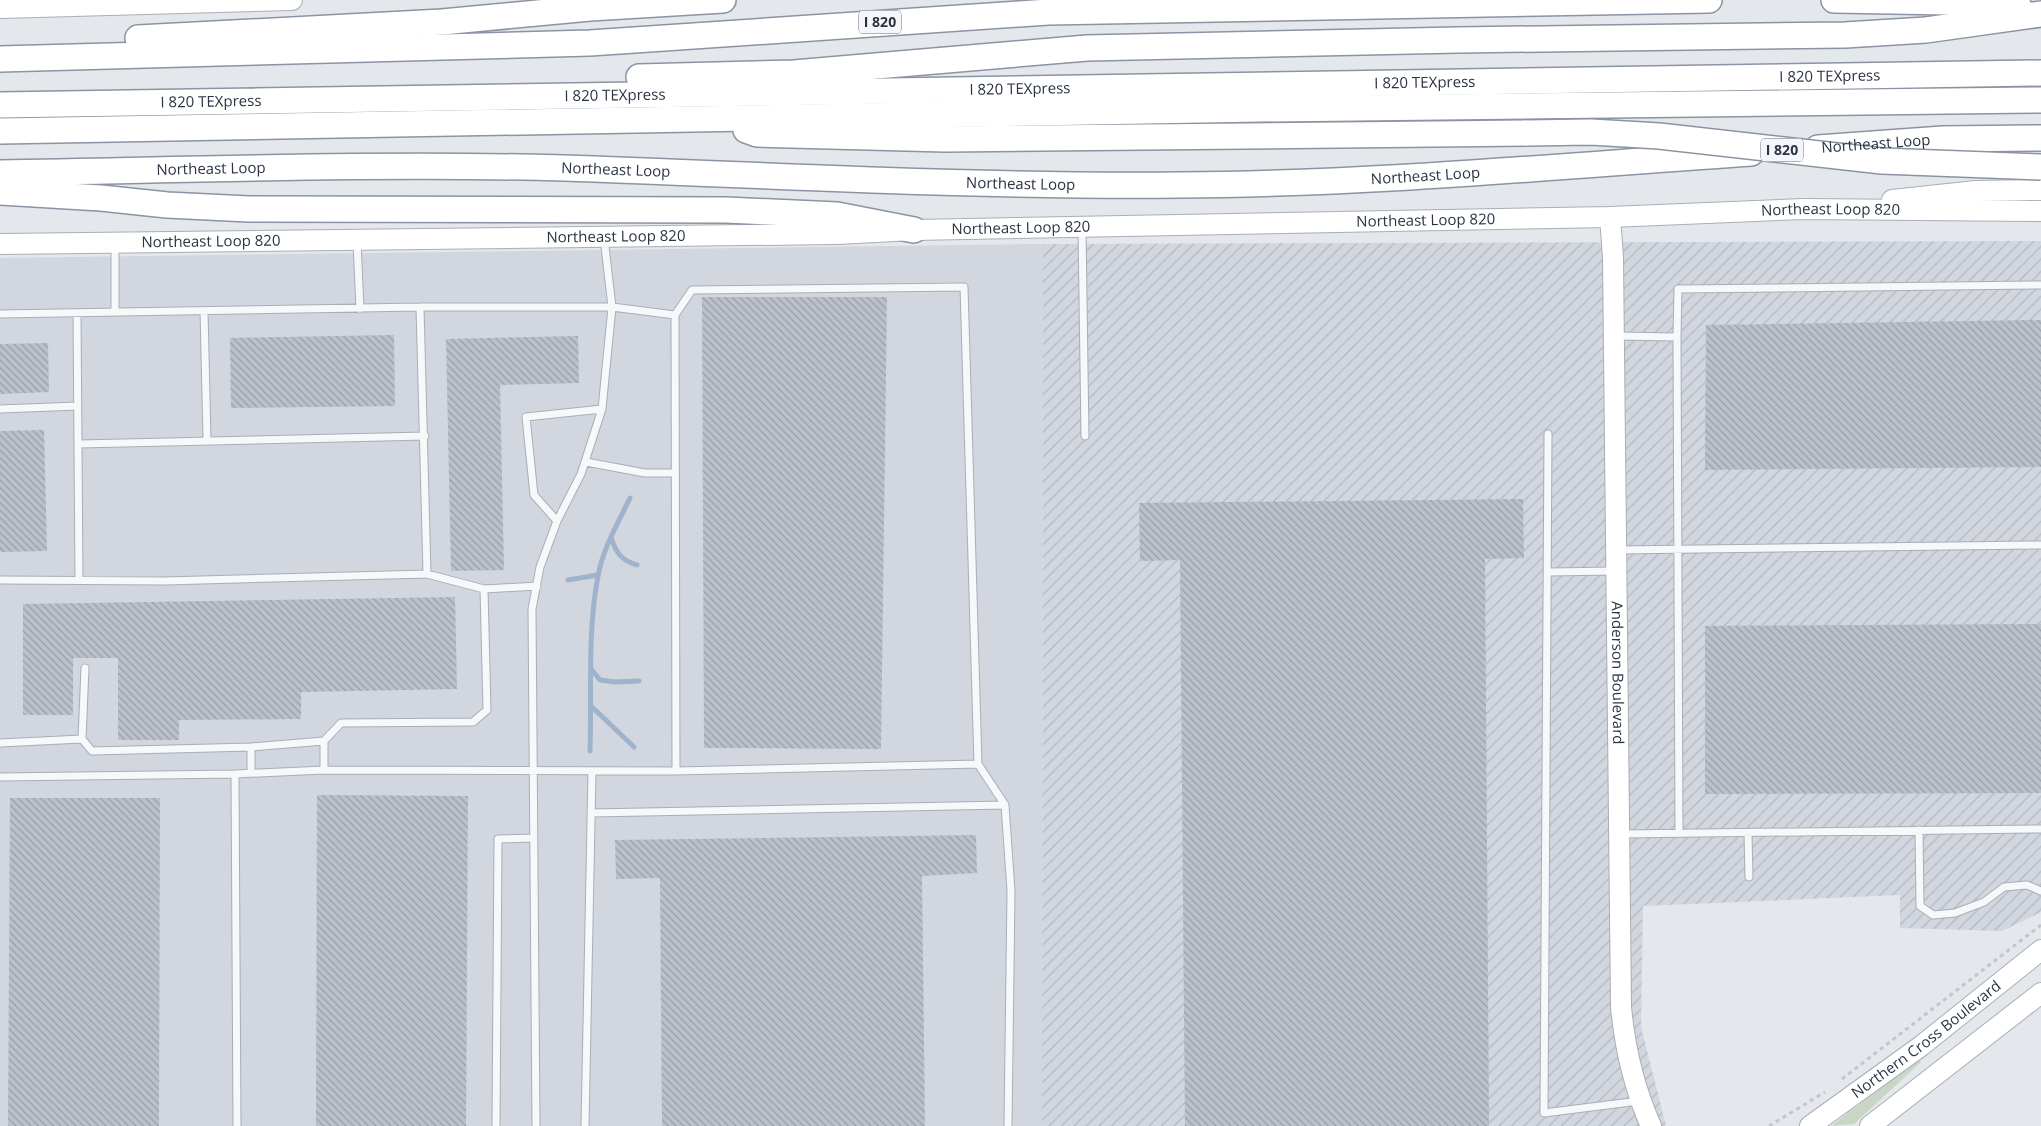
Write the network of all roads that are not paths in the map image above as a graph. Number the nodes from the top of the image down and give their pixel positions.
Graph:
1 (292, 0) edge
2 (723, 0) edge
3 (1709, 0) edge
4 (1834, 0) edge
5 (0, 8) edge
6 (2041, 8) edge
7 (2041, 14) edge
8 (52, 57) junction
9 (0, 59) edge
10 (2041, 73) edge
11 (343, 99) junction
12 (2041, 100) edge
13 (0, 105) edge
14 (716, 118) junction
15 (0, 131) edge
16 (2041, 138) edge
17 (2041, 167) edge
18 (0, 173) edge
19 (2041, 190) edge
20 (0, 192) edge
21 (1803, 209) junction
22 (2041, 211) edge
23 (1610, 217) junction
24 (1082, 227) junction
25 (914, 230) junction
26 (604, 238) junction
27 (357, 239) junction
28 (114, 242) junction
29 (0, 244) edge
30 (2041, 284) edge
31 (420, 307) junction
32 (612, 307) junction
33 (360, 309) junction
34 (204, 311) junction
35 (115, 312) junction
36 (77, 313) junction
37 (0, 314) edge
38 (675, 315) junction
39 (1613, 336) junction
40 (1677, 336) junction
41 (78, 406) junction
42 (0, 409) edge
43 (602, 409) junction
44 (1548, 434) dead end
45 (425, 436) junction
46 (1085, 436) dead end
47 (207, 440) junction
48 (79, 444) junction
49 (586, 462) junction
50 (675, 473) junction
51 (557, 521) junction
52 (2041, 545) edge
53 (1616, 550) junction
54 (1678, 550) junction
55 (1616, 570) junction
56 (1549, 572) junction
57 (427, 574) junction
58 (0, 580) edge
59 (79, 580) junction
60 (537, 586) junction
61 (484, 589) junction
62 (84, 668) dead end
63 (82, 739) junction
64 (324, 741) junction
65 (0, 743) edge
66 (251, 747) junction
67 (978, 764) junction
68 (324, 770) junction
69 (592, 771) junction
70 (676, 771) junction
71 (534, 772) junction
72 (251, 773) junction
73 (235, 774) junction
74 (0, 776) edge
75 (1005, 805) junction
76 (591, 813) junction
77 (2041, 829) edge
78 (1919, 830) junction
79 (1679, 833) junction
80 (1748, 833) junction
81 (1618, 834) junction
82 (534, 838) junction
83 (1749, 877) dead end
84 (2041, 891) edge
85 (2041, 950) edge
86 (2041, 993) edge
87 (1640, 1101) junction
88 (237, 1126) edge
89 (496, 1126) edge
90 (536, 1126) edge
91 (585, 1126) edge
92 (1008, 1126) edge
93 (1651, 1126) edge
94 (1810, 1126) edge
95 (1870, 1126) edge

1 - 5 main road
2 - 8 highway
3 - 8 highway, I 820
4 - 6 highway
7 - 11 highway
8 - 9 highway, I 820
10 - 11 highway, I 820 TEXpress
11 - 13 highway, I 820 TEXpress
12 - 14 highway, I 820 TEXpress
14 - 15 highway, I 820 TEXpress
14 - 17 highway, bridge
16 - 18 highway, Northeast Loop / I 820
19 - 21 main road
20 - 25 highway
21 - 22 main road, Northeast Loop 820
21 - 23 main road, Northeast Loop 820
23 - 24 main road, Northeast Loop 820
23 - 39 main road, Anderson Boulevard
24 - 25 main road, Northeast Loop 820
24 - 46 lane
25 - 26 main road, Northeast Loop 820
26 - 27 main road, Northeast Loop 820
26 - 32 lane
27 - 28 main road, Northeast Loop 820
27 - 33 lane
28 - 29 main road, Northeast Loop 820
28 - 35 lane
30 - 40 lane
31 - 32 lane
31 - 33 lane
31 - 45 lane
32 - 38 lane
32 - 43 lane
33 - 34 lane
34 - 35 lane
34 - 47 lane
35 - 36 lane
36 - 37 lane
36 - 41 lane
38 - 50 lane
38 - 67 lane
39 - 40 lane
39 - 53 main road, Anderson Boulevard
40 - 54 lane
41 - 42 lane
41 - 48 lane
43 - 49 lane
43 - 51 lane
44 - 56 lane
45 - 47 lane
45 - 57 lane
47 - 48 lane
48 - 59 lane
49 - 50 lane
49 - 51 lane
50 - 70 lane
51 - 60 lane
52 - 54 lane
53 - 54 lane
53 - 55 main road, Anderson Boulevard
54 - 79 lane
55 - 56 lane
55 - 81 main road, Anderson Boulevard
56 - 87 lane
57 - 59 lane
57 - 61 lane
58 - 59 lane
60 - 61 lane
60 - 71 lane
61 - 64 lane
62 - 63 lane
63 - 65 lane
63 - 66 lane
64 - 66 lane
64 - 68 lane
66 - 72 lane
67 - 70 lane
67 - 75 lane
68 - 71 lane
68 - 72 lane
69 - 70 lane
69 - 71 lane
69 - 76 lane
71 - 82 lane
72 - 73 lane
73 - 74 lane
73 - 88 lane
75 - 76 lane
75 - 92 lane
76 - 91 lane
77 - 78 lane
78 - 80 lane
78 - 84 lane
79 - 80 lane
79 - 81 lane
80 - 83 lane
81 - 87 main road, Anderson Boulevard
82 - 89 lane
82 - 90 lane
85 - 94 main road, Northern Cross Boulevard
86 - 95 main road
87 - 93 main road, Anderson Boulevard

